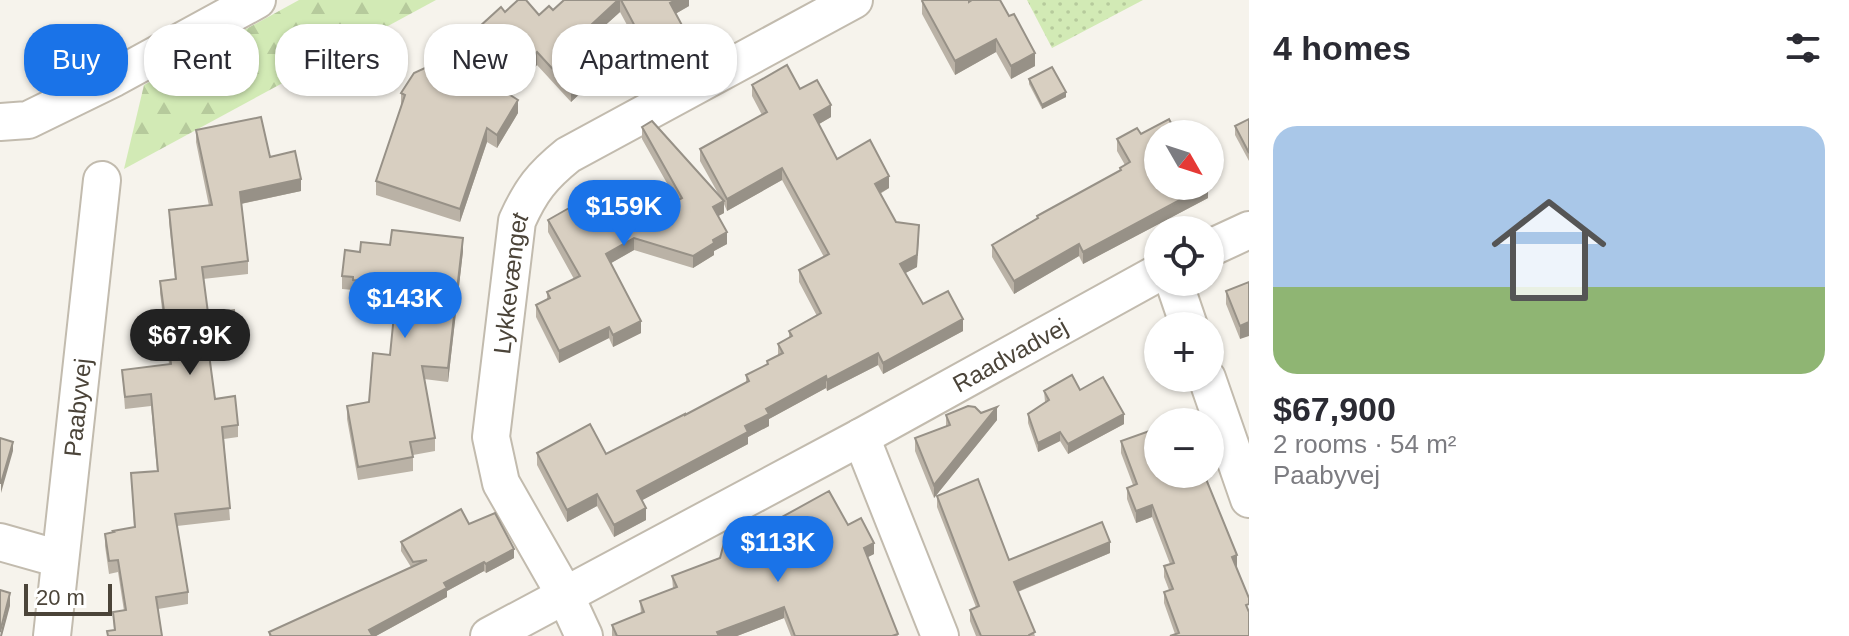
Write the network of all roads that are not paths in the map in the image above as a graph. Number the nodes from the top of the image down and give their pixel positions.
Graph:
1 (257, 0) edge
2 (854, 0) edge
3 (0, 122) edge
4 (102, 180) dead end
5 (1249, 230) edge
6 (1224, 242) edge
7 (1144, 281) edge
8 (1212, 392) edge
9 (861, 437) junction
10 (1249, 499) edge
11 (0, 542) edge
12 (60, 559) junction
13 (565, 595) junction
14 (52, 636) edge
15 (489, 636) edge
16 (584, 636) edge
17 (940, 636) edge

1 - 3 street
2 - 13 street, Lykkevænget
4 - 12 street, Paabyvej
5 - 6 street
7 - 9 street, Raadvadvej
8 - 10 street
9 - 13 street, Raadvadvej
9 - 17 street
11 - 12 street
12 - 14 street, Paabyvej
13 - 15 street, Raadvadvej
13 - 16 street

